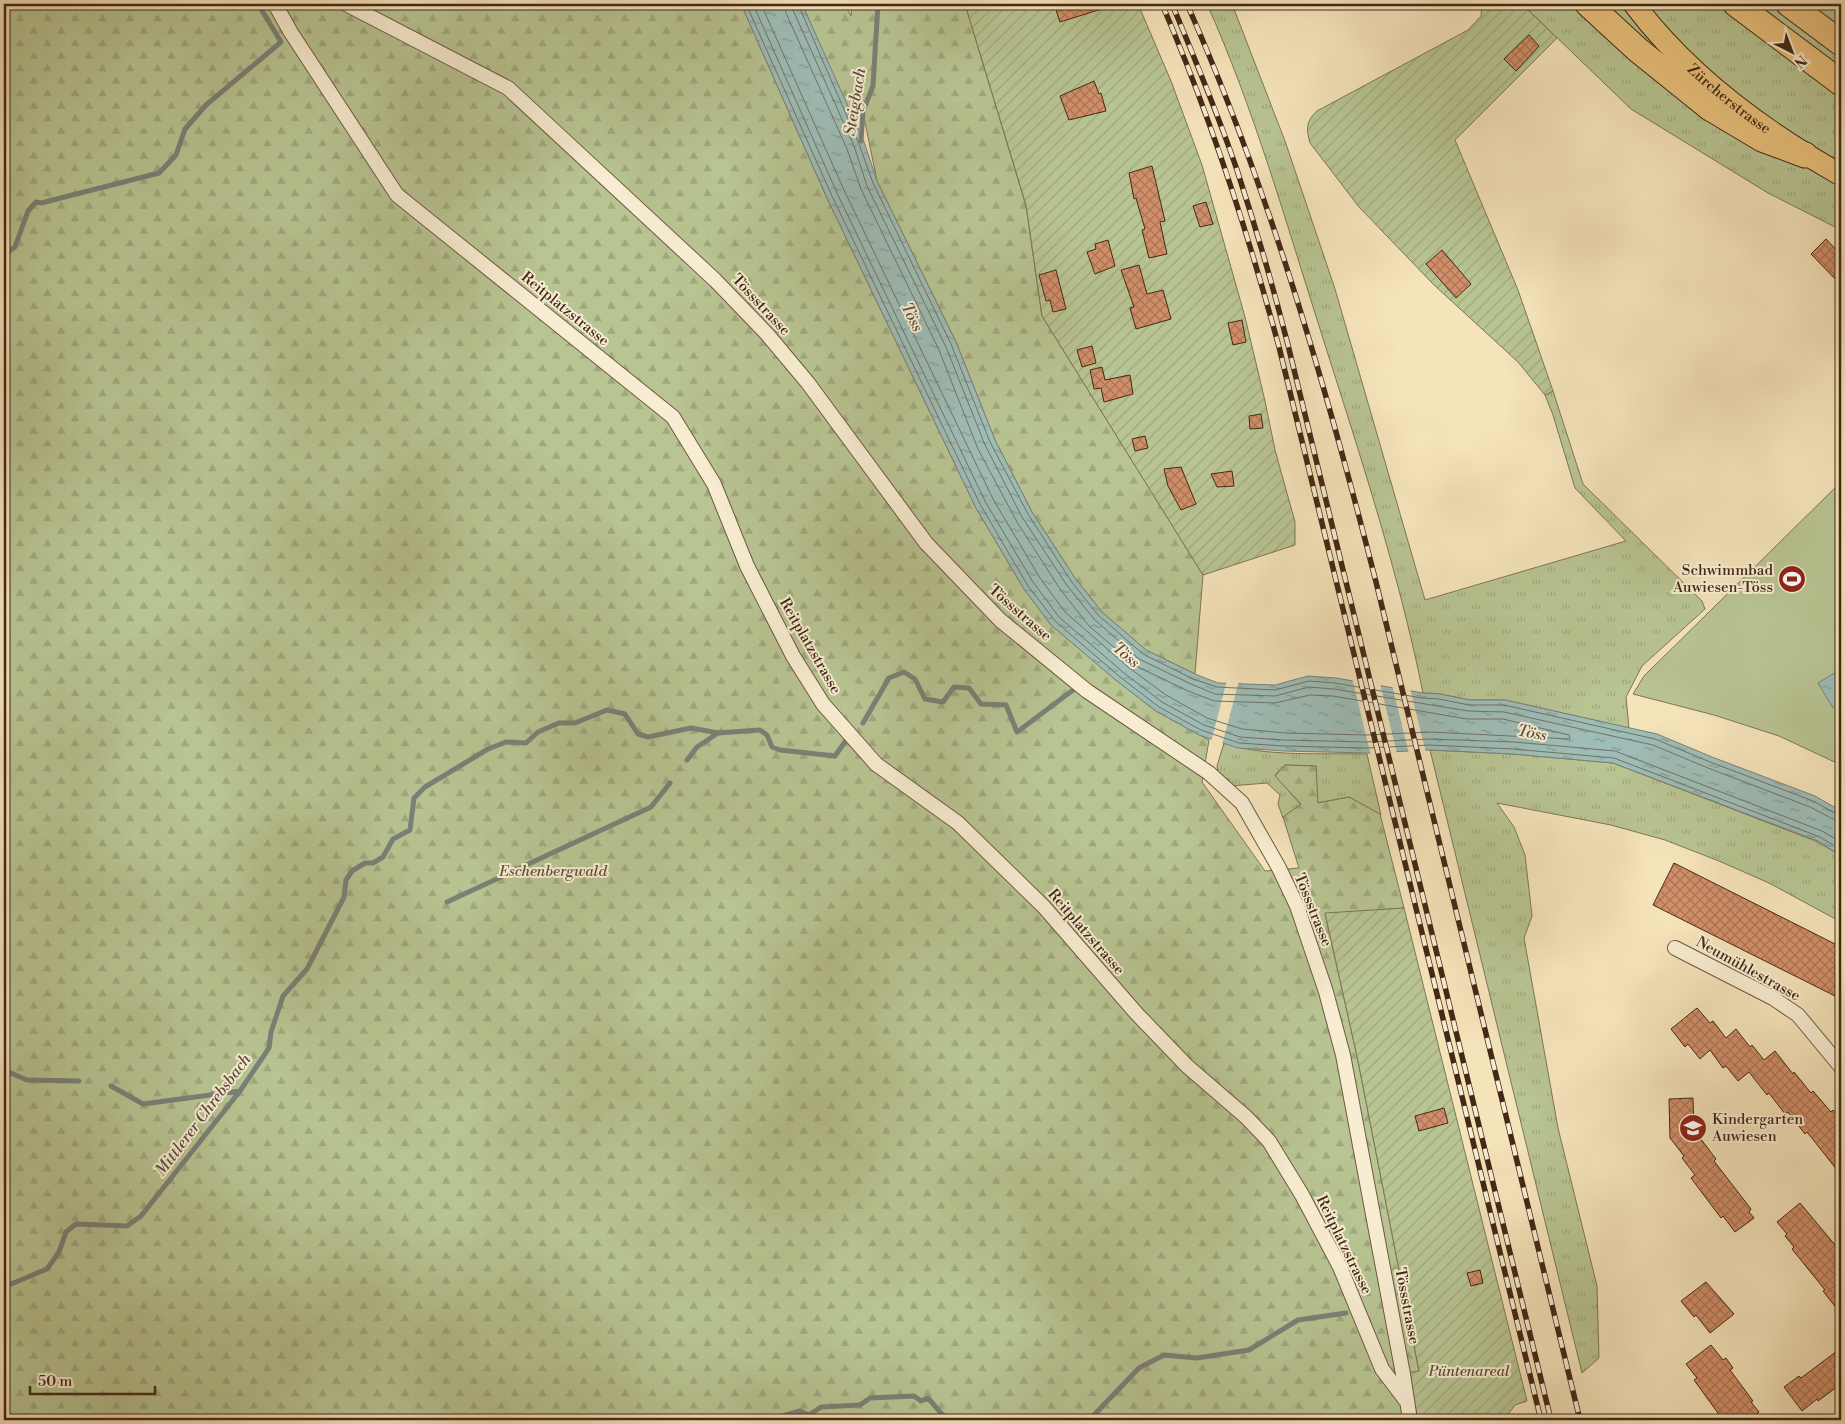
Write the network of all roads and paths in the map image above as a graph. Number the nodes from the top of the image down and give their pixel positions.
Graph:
1 (275, 4) edge
2 (346, 4) edge
3 (1588, 4) edge
4 (1634, 4) edge
5 (1736, 4) edge
6 (1789, 4) edge
7 (1841, 43) edge
8 (1841, 83) edge
9 (1805, 155) junction
10 (1841, 176) edge
11 (1675, 948) dead end
12 (1841, 1067) edge
13 (1407, 1402) junction
14 (1410, 1420) edge

1 - 13 street, Reitplatzstrasse
2 - 13 street, Tössstrasse
3 - 9 highway
4 - 9 main road, Zürcherstrasse
5 - 8 highway
6 - 7 highway
9 - 10 main road, Zürcherstrasse
11 - 12 street, Neumühlestrasse
13 - 14 street, Reitplatzstrasse

